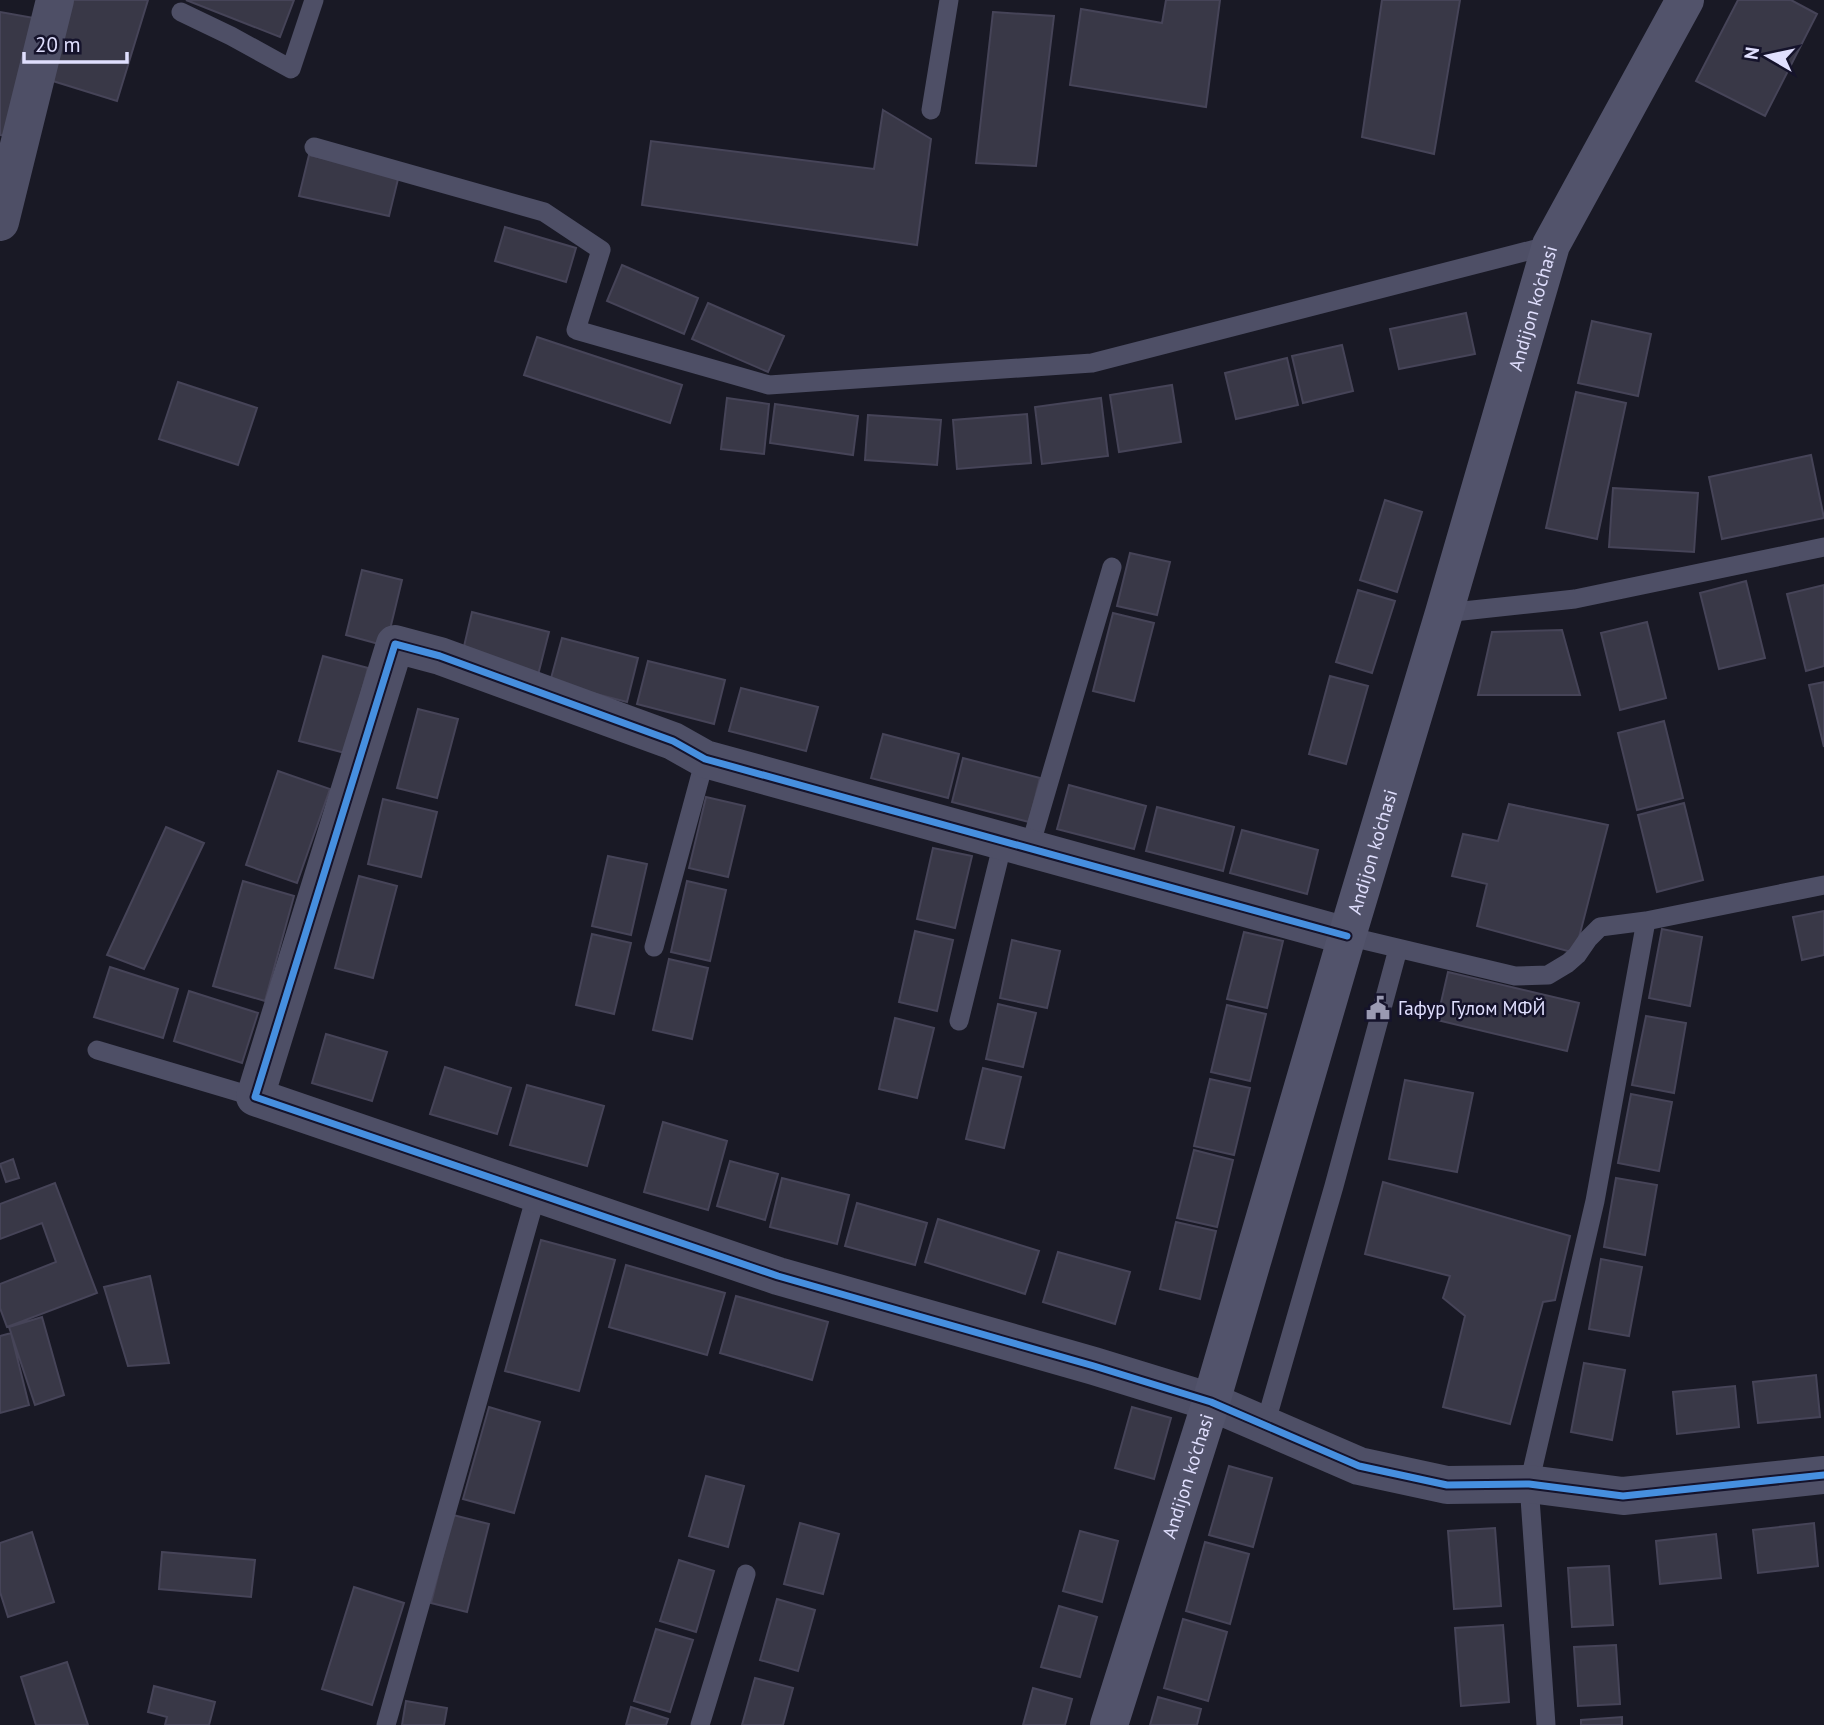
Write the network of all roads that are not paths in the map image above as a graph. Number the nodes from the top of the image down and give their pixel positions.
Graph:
1 (55, 0) edge
2 (314, 0) edge
3 (948, 0) edge
4 (1685, 0) edge
5 (181, 12) dead end
6 (932, 110) dead end
7 (314, 147) dead end
8 (0, 222) edge
9 (1551, 245) junction
10 (1824, 547) edge
11 (1112, 568) dead end
12 (1444, 612) junction
13 (705, 760) junction
14 (1016, 846) junction
15 (1824, 886) edge
16 (1646, 920) junction
17 (1347, 936) junction
18 (654, 947) dead end
19 (1398, 948) junction
20 (959, 1021) dead end
21 (97, 1050) dead end
22 (255, 1097) junction
23 (537, 1192) junction
24 (1211, 1402) junction
25 (1265, 1425) junction
26 (1824, 1475) edge
27 (1529, 1484) junction
28 (746, 1574) dead end
29 (386, 1725) edge
30 (700, 1725) edge
31 (1109, 1725) edge
32 (1546, 1725) edge

1 - 8 street
2 - 5 lane
3 - 6 lane
4 - 9 street, Andijon ko'chasi
7 - 9 lane
9 - 12 street, Andijon ko'chasi
10 - 12 lane
11 - 14 lane
12 - 17 street, Andijon ko'chasi
13 - 14 street
13 - 18 lane
13 - 22 street
14 - 17 street
14 - 20 lane
15 - 16 lane
16 - 19 lane
16 - 27 lane
17 - 19 lane
17 - 24 street, Andijon ko'chasi
19 - 25 lane
21 - 22 lane
22 - 23 street
23 - 24 street
23 - 29 lane
24 - 25 street
24 - 31 street, Andijon ko'chasi
25 - 27 street
26 - 27 street
27 - 32 lane
28 - 30 lane

